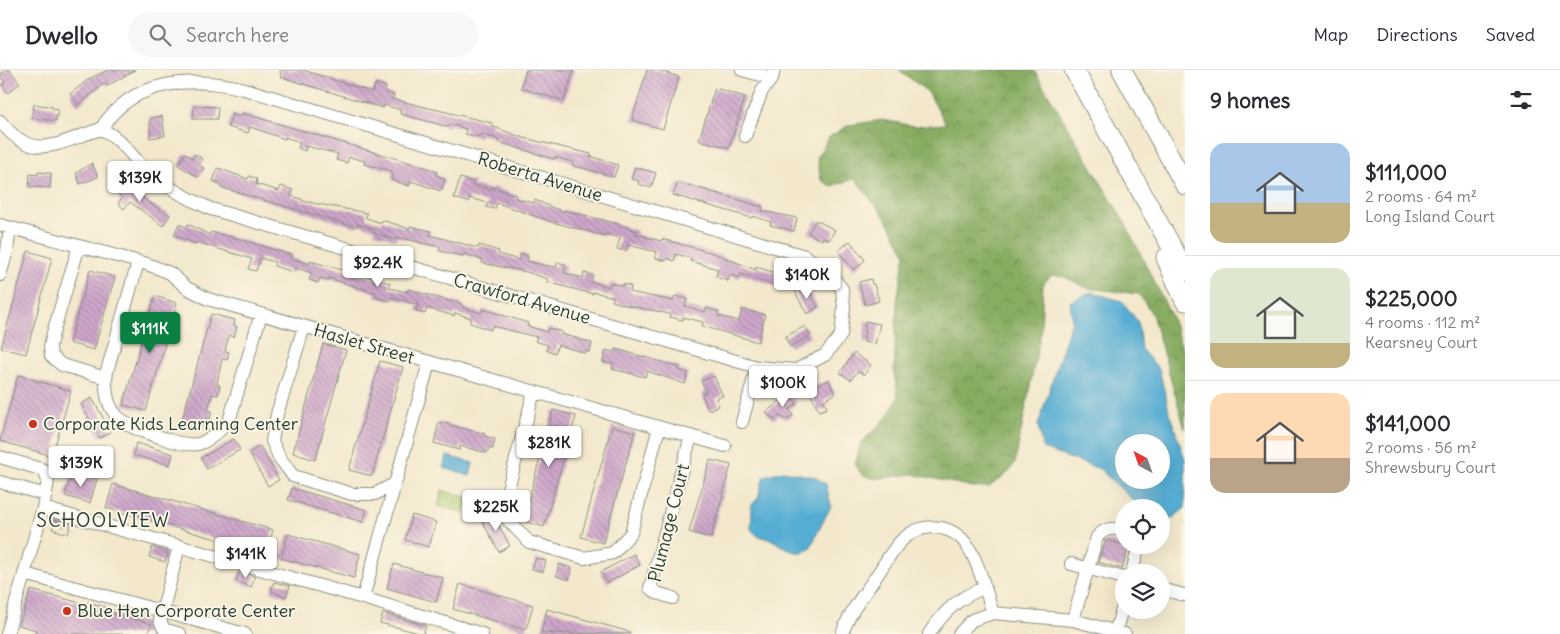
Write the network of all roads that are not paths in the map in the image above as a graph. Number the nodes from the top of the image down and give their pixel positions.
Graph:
1 (742, 70) edge
2 (1074, 70) edge
3 (1122, 70) edge
4 (773, 74) edge
5 (0, 121) edge
6 (101, 129) junction
7 (745, 136) dead end
8 (1120, 154) junction
9 (1185, 185) edge
10 (5, 226) edge
11 (78, 246) junction
12 (138, 262) junction
13 (1185, 271) edge
14 (0, 274) edge
15 (1185, 301) edge
16 (261, 314) junction
17 (304, 327) junction
18 (430, 363) junction
19 (757, 368) junction
20 (106, 378) junction
21 (534, 392) junction
22 (742, 422) dead end
23 (659, 427) junction
24 (691, 436) junction
25 (725, 446) dead end
26 (0, 457) edge
27 (0, 482) edge
28 (394, 484) junction
29 (44, 501) junction
30 (1115, 529) edge
31 (179, 546) junction
32 (1072, 564) dead end
33 (1088, 568) junction
34 (25, 574) junction
35 (1115, 576) edge
36 (984, 588) junction
37 (1170, 592) edge
38 (1184, 596) edge
39 (363, 598) junction
40 (673, 598) dead end
41 (162, 610) junction
42 (993, 613) junction
43 (1122, 619) edge
44 (1073, 620) junction
45 (1120, 632) edge
46 (238, 633) edge
47 (7, 634) edge
48 (180, 634) edge
49 (482, 634) edge
50 (842, 634) edge
51 (928, 634) edge
52 (959, 634) edge

1 - 4 street
2 - 8 highway
3 - 9 highway
4 - 7 street
5 - 6 street
6 - 19 street, Crawford Avenue
6 - 19 street, Roberta Avenue
8 - 13 highway
8 - 15 highway
10 - 11 street, Haslet Street
10 - 14 street
11 - 12 street, Haslet Street
11 - 20 street
12 - 16 street, Haslet Street
12 - 20 street
16 - 17 street, Haslet Street
16 - 20 street
17 - 18 street, Haslet Street
17 - 28 street
18 - 21 street, Haslet Street
18 - 28 street
19 - 22 street
21 - 23 street, Haslet Street
21 - 23 street
23 - 24 street, Haslet Street
24 - 25 street, Haslet Street
24 - 40 street, Plumage Court
26 - 29 street
27 - 29 street
28 - 39 street
29 - 31 street
29 - 34 street
30 - 33 street
31 - 39 street
31 - 41 street
32 - 33 street
33 - 35 street
33 - 44 street
34 - 41 street
34 - 47 street
36 - 42 street
36 - 50 street
36 - 51 street
37 - 38 street
39 - 49 street
41 - 46 street
41 - 48 street
42 - 44 street
42 - 52 street
43 - 45 street
44 - 45 street

